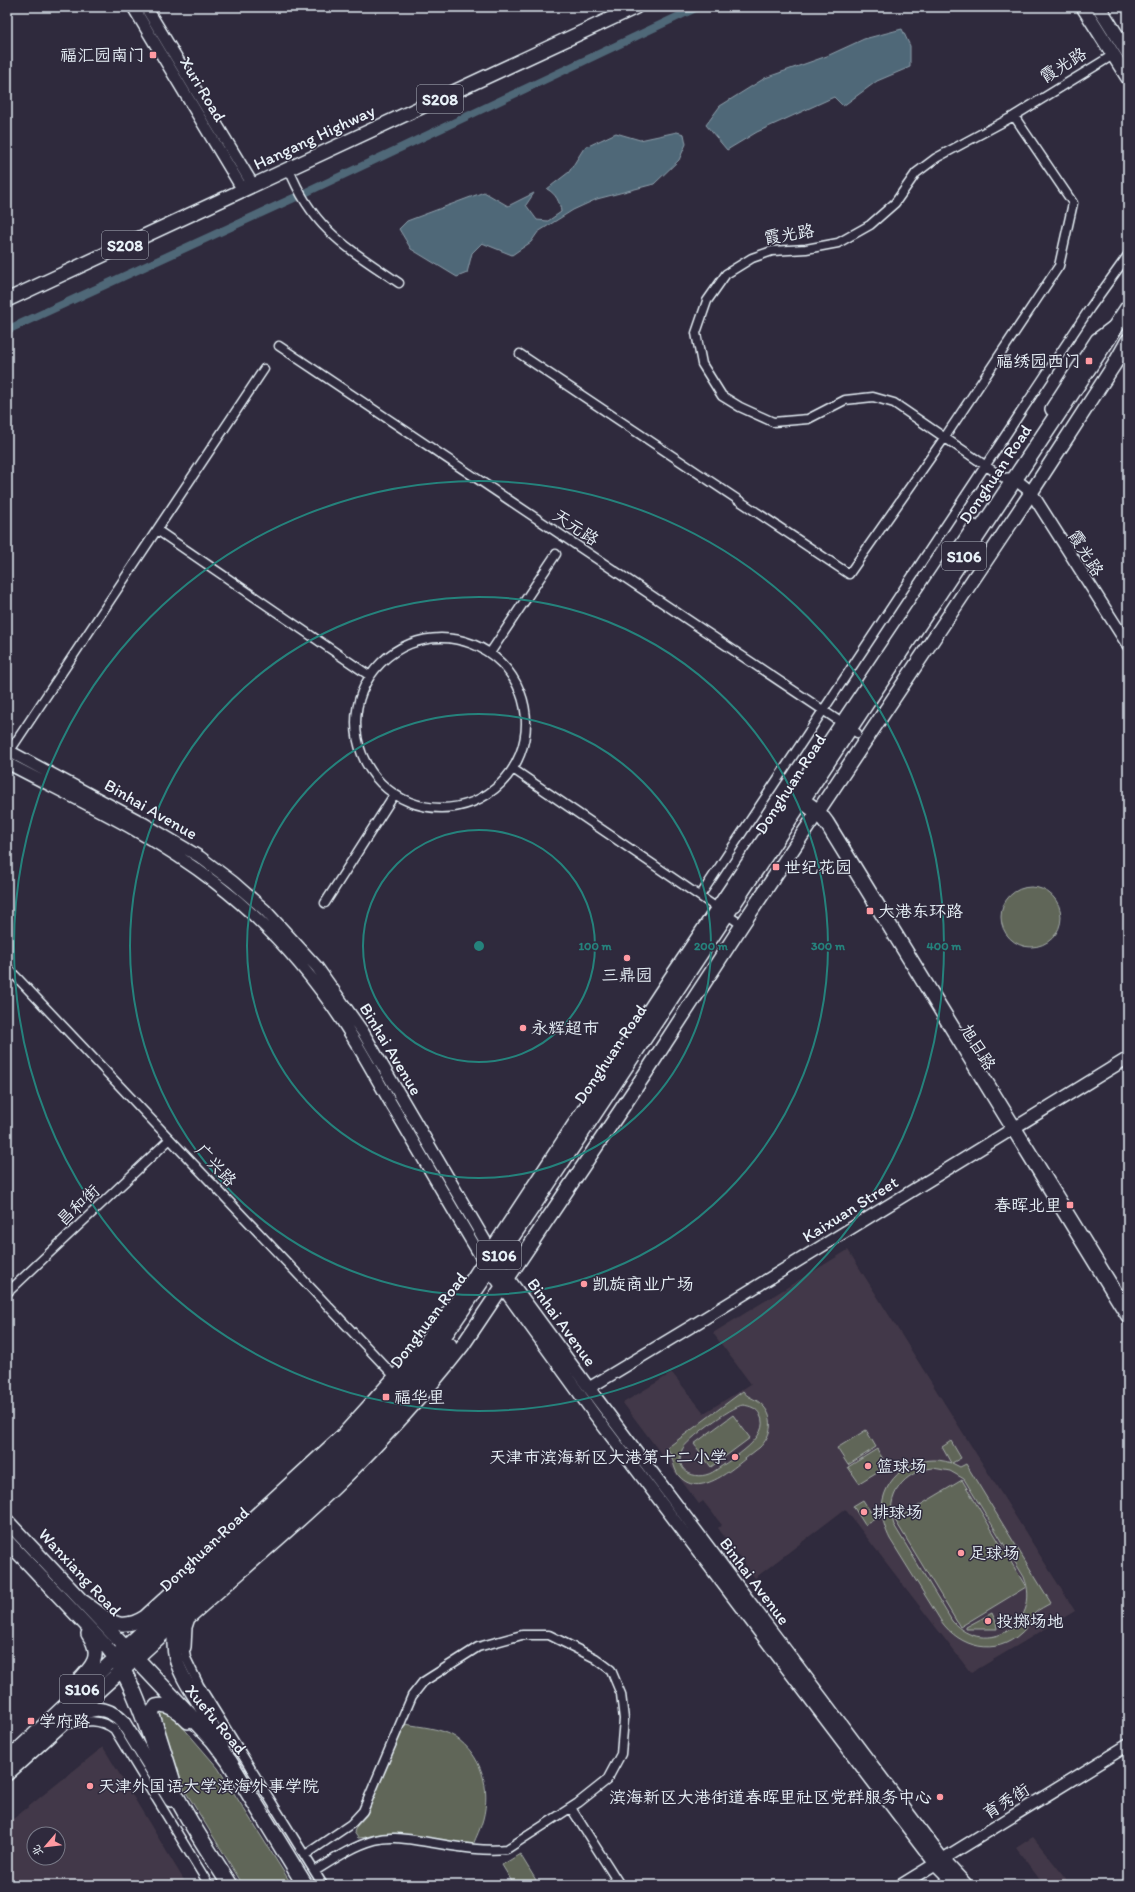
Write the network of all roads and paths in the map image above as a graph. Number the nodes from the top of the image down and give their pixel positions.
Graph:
1 (133, 7) edge
2 (146, 7) edge
3 (623, 7) edge
4 (636, 7) edge
5 (1083, 7) edge
6 (1099, 7) edge
7 (1128, 53) edge
8 (1113, 55) junction
9 (1128, 78) edge
10 (1014, 116) junction
11 (289, 169) junction
12 (247, 185) junction
13 (1128, 255) edge
14 (399, 283) dead end
15 (7, 294) edge
16 (7, 300) edge
17 (1128, 308) edge
18 (1122, 326) edge
19 (1128, 340) edge
20 (279, 346) dead end
21 (520, 354) dead end
22 (264, 369) dead end
23 (945, 437) junction
24 (985, 465) junction
25 (1019, 486) junction
26 (157, 530) junction
27 (556, 554) dead end
28 (1128, 644) edge
29 (490, 653) junction
30 (1128, 653) edge
31 (370, 676) junction
32 (824, 710) junction
33 (850, 728) junction
34 (8, 752) edge
35 (7, 763) edge
36 (513, 769) junction
37 (394, 795) junction
38 (806, 803) junction
39 (700, 896) junction
40 (325, 903) dead end
41 (730, 917) junction
42 (7, 967) edge
43 (1128, 1058) edge
44 (1128, 1063) edge
45 (1015, 1130) junction
46 (170, 1139) junction
47 (496, 1269) junction
48 (7, 1293) edge
49 (1128, 1308) edge
50 (1128, 1321) edge
51 (399, 1381) junction
52 (591, 1391) junction
53 (7, 1521) edge
54 (7, 1541) edge
55 (84, 1602) junction
56 (72, 1609) junction
57 (179, 1616) junction
58 (184, 1647) joint
59 (131, 1653) junction
60 (119, 1664) junction
61 (54, 1723) junction
62 (1128, 1745) edge
63 (1128, 1753) edge
64 (7, 1760) edge
65 (229, 1761) junction
66 (7, 1774) edge
67 (178, 1799) junction
68 (571, 1808) junction
69 (194, 1828) junction
70 (305, 1855) junction
71 (942, 1864) junction
72 (315, 1871) junction
73 (209, 1885) edge
74 (230, 1885) edge
75 (305, 1885) edge
76 (323, 1885) edge
77 (620, 1885) edge
78 (901, 1885) edge
79 (914, 1885) edge
80 (956, 1885) edge
81 (967, 1885) edge

1 - 12 main road, Xuri Road
2 - 12 main road, Xuri Road
3 - 12 main road, Hangang Highway
4 - 11 main road, Hangang Highway / S208
5 - 8 main road
6 - 7 main road
8 - 9 main road
8 - 10 street, 霞光路
10 - 23 street
10 - 23 street, 霞光路
11 - 12 main road, Hangang Highway / S208
11 - 14 street
12 - 15 main road, Hangang Highway
12 - 16 main road, Hangang Highway / S208
13 - 24 street
17 - 18 highway, Donghuan Road / S106
18 - 25 highway, Donghuan Road / S106
19 - 25 main road
20 - 32 street, 天元路
21 - 23 street
22 - 26 street
23 - 24 street, 霞光路
24 - 25 street, 霞光路
24 - 32 street
25 - 28 main road, 霞光路
25 - 30 main road, 霞光路
25 - 33 highway, Donghuan Road / S106
25 - 38 main road
26 - 31 street
26 - 34 street
27 - 29 street
29 - 31 street
29 - 36 street
31 - 37 street
32 - 33 street, 天元路
32 - 39 street
33 - 38 highway, Donghuan Road / S106
34 - 47 main road, Binhai Avenue
35 - 47 main road, Binhai Avenue
36 - 37 street
36 - 39 street
37 - 40 street
38 - 41 highway, Donghuan Road / S106
38 - 45 street, 旭日路
39 - 41 street
41 - 47 highway, Donghuan Road / S106
41 - 47 main road
42 - 46 street, 广兴路
43 - 45 main road, Kaixuan Street
44 - 45 main road, Kaixuan Street
45 - 49 street, 旭日路
45 - 50 street, 旭日路
45 - 52 main road, Kaixuan Street
46 - 48 street, 昌和街
46 - 51 street, 广兴路
47 - 51 highway, Donghuan Road / S106
47 - 52 main road, Binhai Avenue
47 - 57 highway, Donghuan Road / S106
47 - 58 main road
47 - 71 main road, Binhai Avenue
51 - 55 main road
51 - 59 highway, Donghuan Road / S106
52 - 71 main road, Binhai Avenue
53 - 55 main road, Wanxiang Road
54 - 56 main road, Wanxiang Road
55 - 59 main road, Wanxiang Road
56 - 60 main road, Wanxiang Road
56 - 61 main road
57 - 59 highway, Donghuan Road / S106
57 - 65 main road
58 - 70 street
59 - 60 highway, Donghuan Road / S106
59 - 65 highway, Xuefu Road
60 - 61 main road, S106
60 - 67 highway
61 - 64 main road, S106
61 - 66 main road, S106
61 - 69 main road
61 - 73 street
62 - 71 main road, 育秀街
63 - 71 main road, 育秀街
65 - 67 main road
65 - 75 highway, Xuefu Road
67 - 69 highway
68 - 70 street
68 - 72 street
68 - 77 street
69 - 74 highway
70 - 72 street
71 - 78 main road, 育秀街
71 - 79 main road, 育秀街
71 - 80 main road, Binhai Avenue
71 - 81 main road, Binhai Avenue
72 - 76 street

